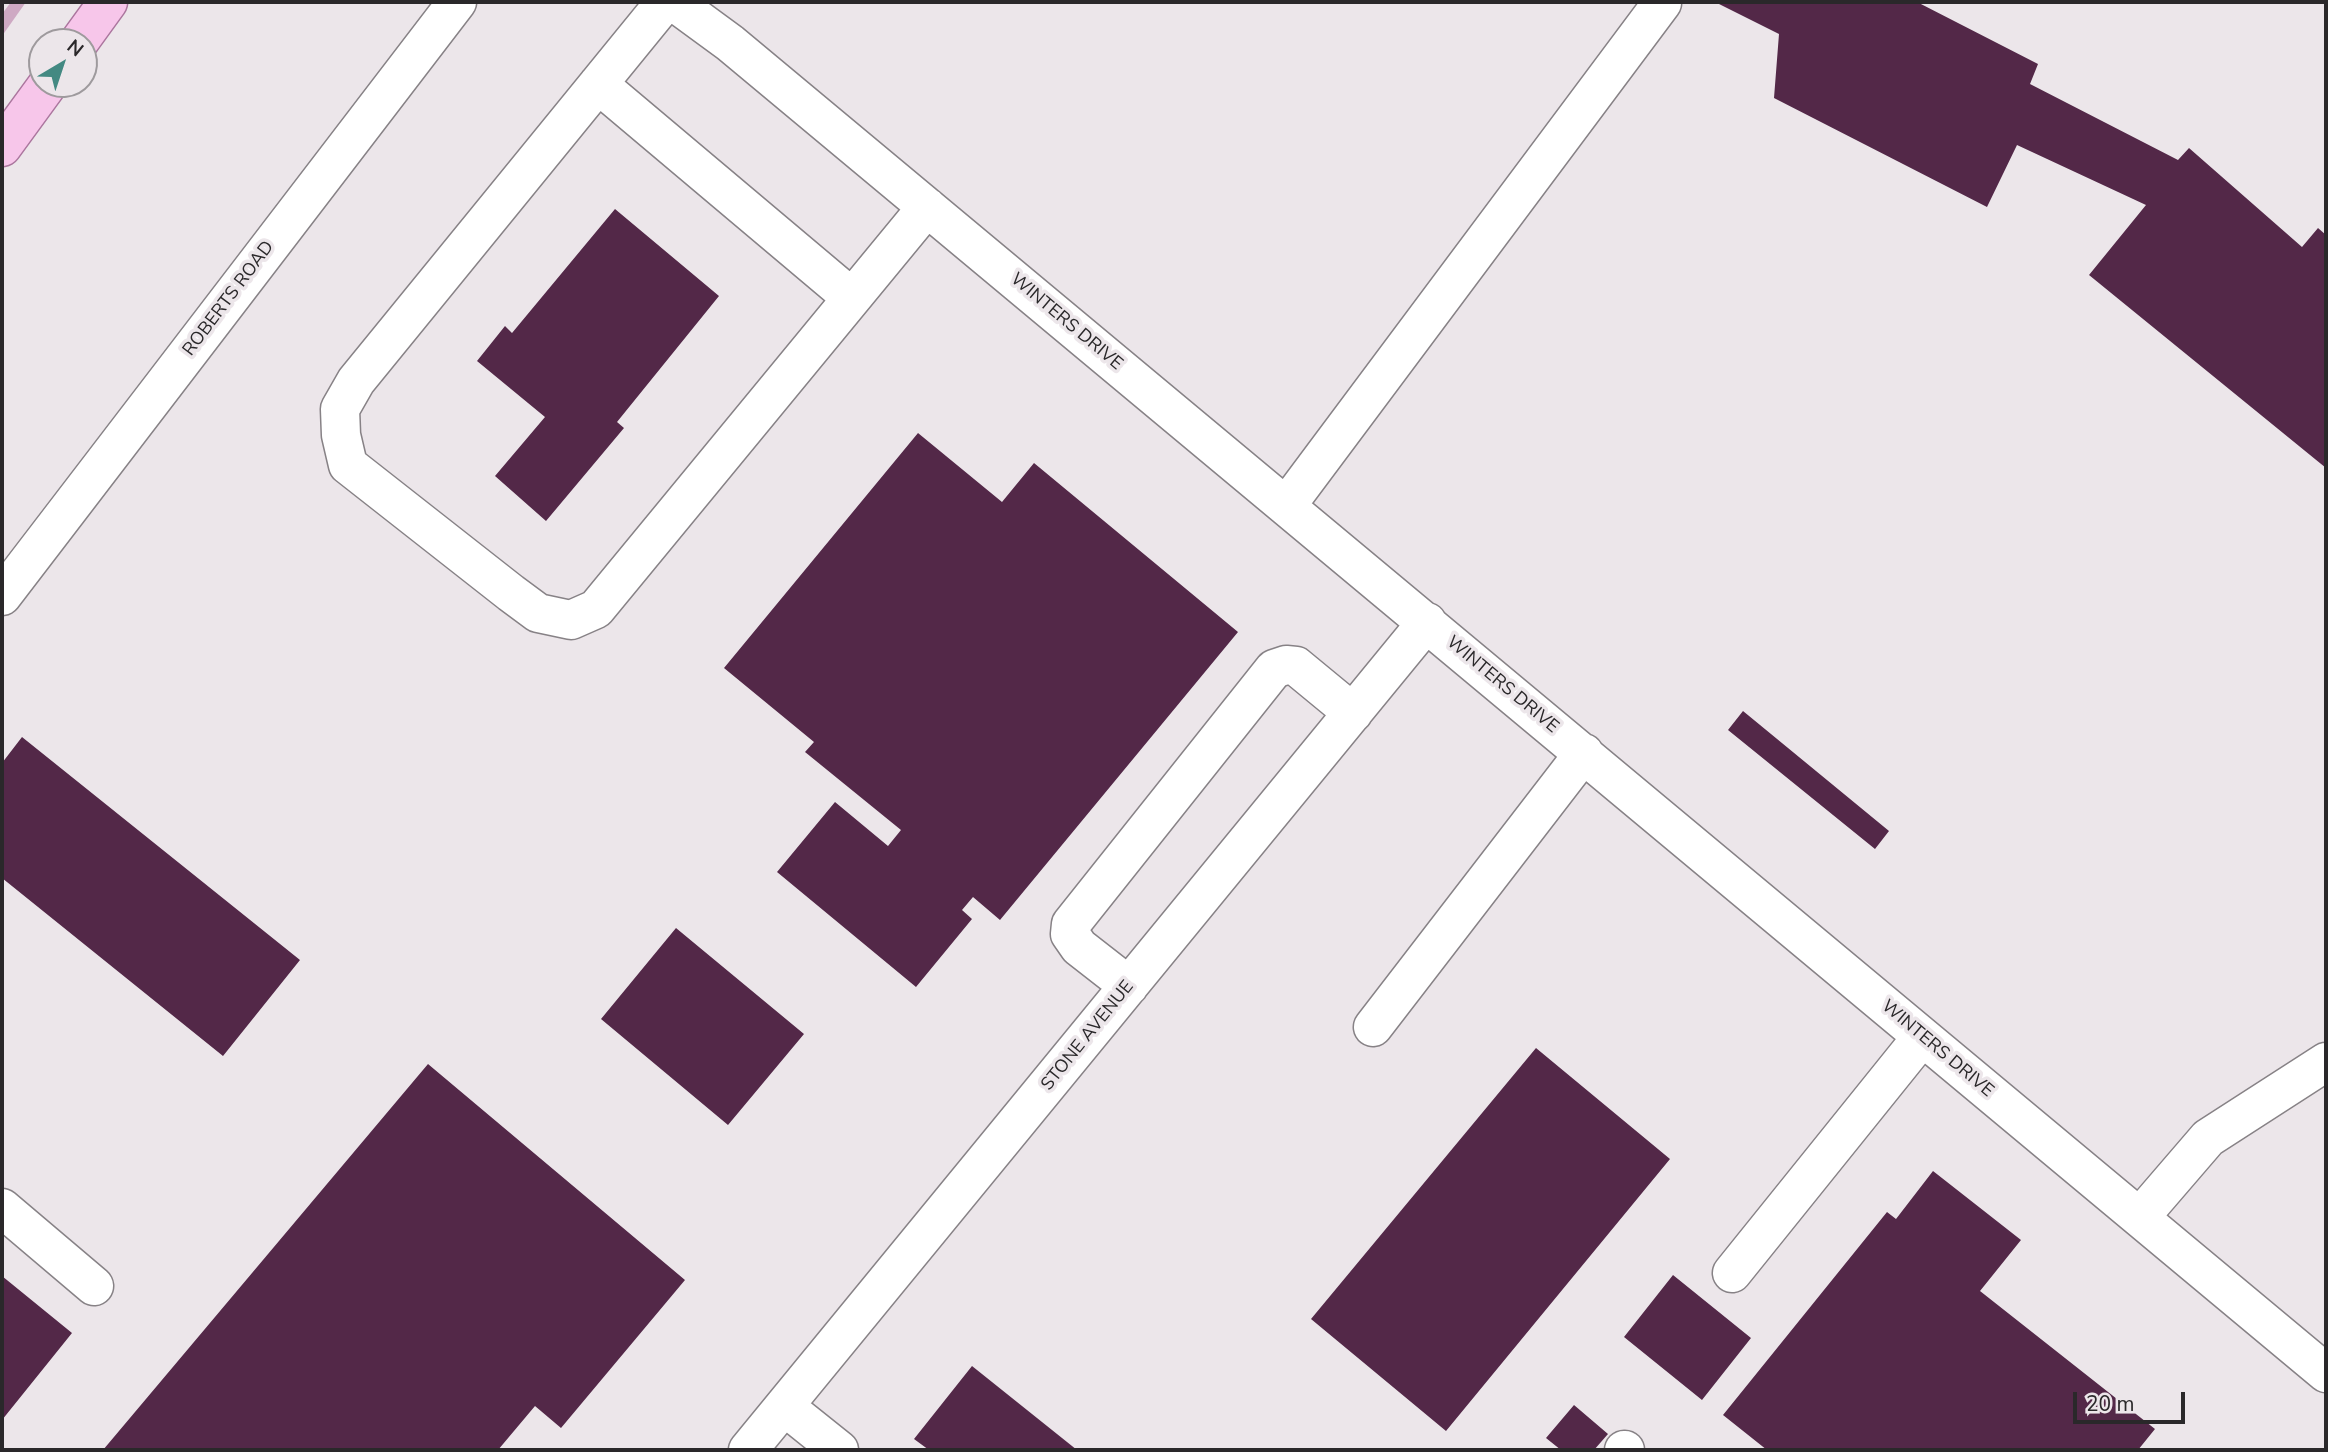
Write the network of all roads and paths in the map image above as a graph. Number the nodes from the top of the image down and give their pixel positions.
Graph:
1 (108, 2) edge
2 (457, 2) edge
3 (665, 2) edge
4 (674, 2) edge
5 (1662, 3) edge
6 (89, 28) edge
7 (598, 84) junction
8 (38, 98) edge
9 (2, 147) edge
10 (927, 207) junction
11 (852, 298) junction
12 (1287, 505) junction
13 (2, 596) edge
14 (1427, 622) junction
15 (1353, 713) junction
16 (1584, 753) junction
17 (1129, 986) junction
18 (1373, 1027) dead end
19 (1922, 1037) junction
20 (2326, 1062) edge
21 (2, 1208) edge
22 (2140, 1217) junction
23 (1732, 1273) dead end
24 (94, 1286) dead end
25 (2326, 1373) edge
26 (784, 1406) junction
27 (748, 1450) edge
28 (839, 1450) edge

1 - 6 main road
2 - 13 street, ROBERTS ROAD
3 - 7 street
4 - 10 street, WINTERS DRIVE
5 - 12 street
7 - 11 street
7 - 11 street
8 - 9 main road
10 - 11 street
10 - 12 street, WINTERS DRIVE
12 - 14 street, WINTERS DRIVE
14 - 15 street, STONE AVENUE
14 - 16 street, WINTERS DRIVE
15 - 17 street, STONE AVENUE
15 - 17 street
16 - 18 street
16 - 19 street, WINTERS DRIVE
17 - 26 street, STONE AVENUE
19 - 22 street, WINTERS DRIVE
19 - 23 street
20 - 22 street
21 - 24 street
22 - 25 street, WINTERS DRIVE
26 - 27 street, STONE AVENUE
26 - 28 street

